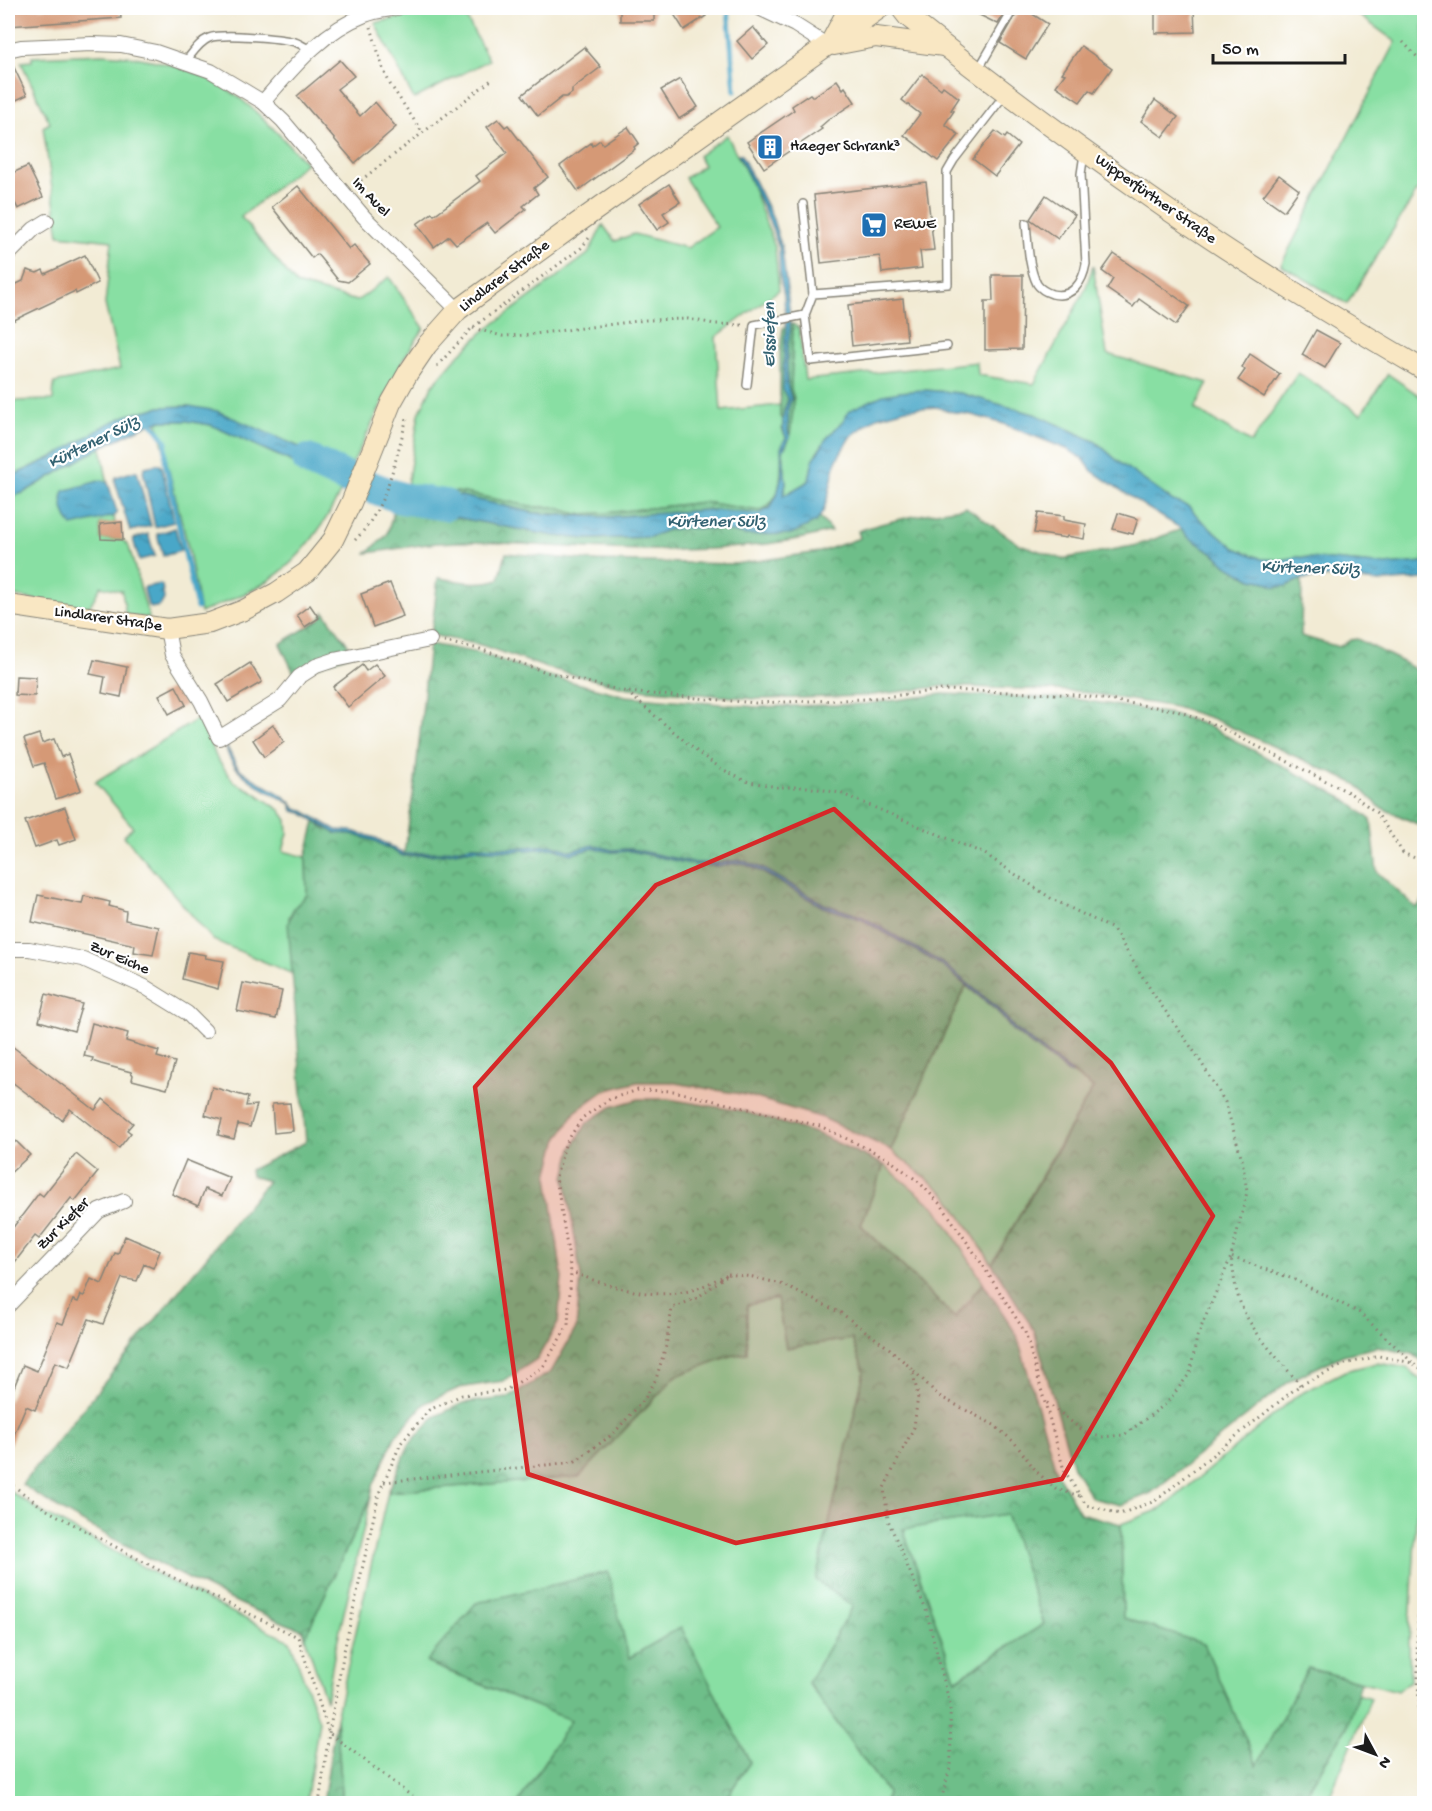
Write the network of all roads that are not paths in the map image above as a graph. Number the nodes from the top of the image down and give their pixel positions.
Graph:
1 (397, 8) edge
2 (759, 8) edge
3 (849, 8) edge
4 (880, 8) edge
5 (901, 8) edge
6 (1014, 8) edge
7 (828, 46) junction
8 (944, 46) junction
9 (8, 50) edge
10 (312, 51) junction
11 (185, 62) junction
12 (977, 71) junction
13 (1005, 94) junction
14 (263, 102) junction
15 (1085, 151) junction
16 (802, 204) dead end
17 (47, 221) dead end
18 (1026, 223) dead end
19 (8, 255) edge
20 (813, 294) junction
21 (458, 310) junction
22 (805, 315) junction
23 (947, 346) dead end
24 (1425, 370) edge
25 (747, 385) dead end
26 (8, 605) edge
27 (167, 629) junction
28 (430, 640) road end
29 (8, 949) edge
30 (204, 1031) dead end
31 (124, 1201) dead end
32 (8, 1306) edge

1 - 10 street
2 - 7 street
3 - 7 main road
4 - 7 main road, Lindlarer Straße
5 - 8 main road, Wipperfürther Straße
6 - 12 lane
7 - 8 main road
7 - 21 main road, Lindlarer Straße
8 - 12 main road, Wipperfürther Straße
9 - 11 street, Im Auel
10 - 11 lane
10 - 14 street
11 - 14 street, Im Auel
12 - 13 main road, Wipperfürther Straße
13 - 15 main road, Wipperfürther Straße
13 - 20 lane
14 - 21 street, Im Auel
15 - 18 lane
15 - 24 main road, Wipperfürther Straße
16 - 20 lane
17 - 19 street
20 - 22 lane
21 - 27 main road, Lindlarer Straße
22 - 23 lane
22 - 25 lane
26 - 27 main road, Lindlarer Straße
27 - 28 street
29 - 30 street, Zur Eiche
31 - 32 street, Zur Kiefer

